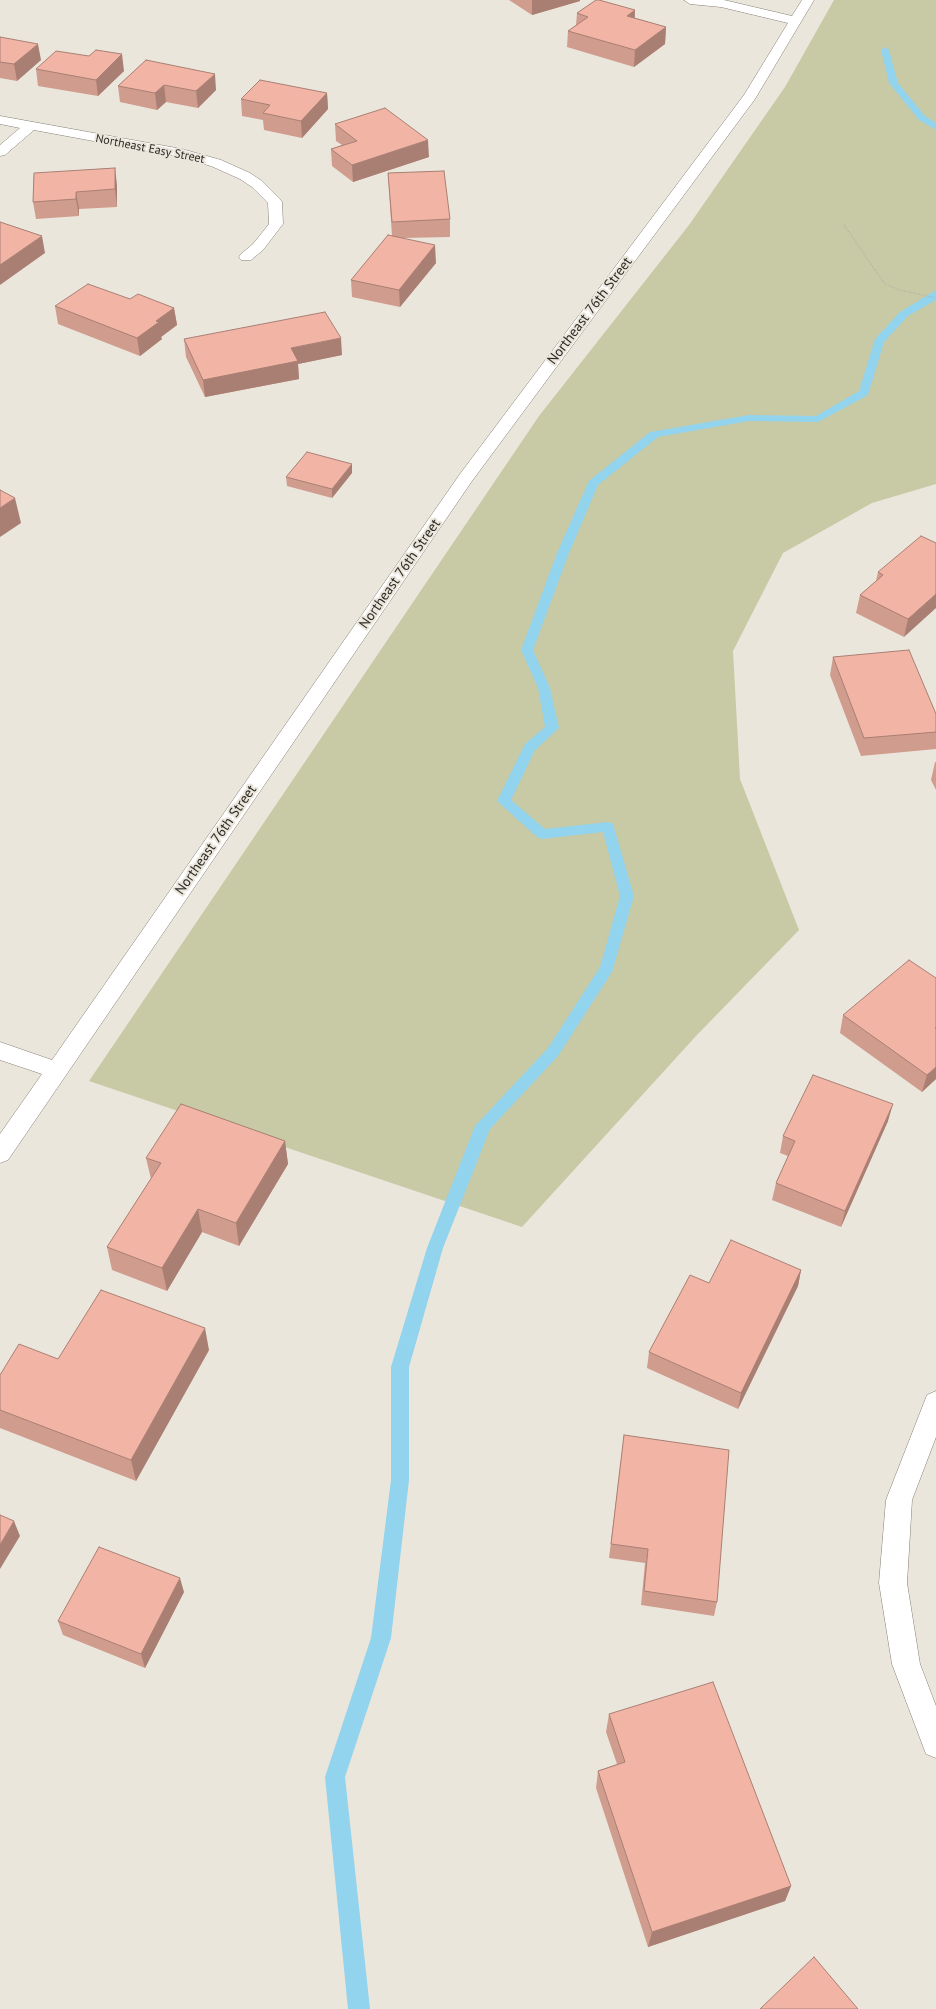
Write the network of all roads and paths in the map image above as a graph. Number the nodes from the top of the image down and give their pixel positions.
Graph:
1 (690, 0) edge
2 (808, 0) edge
3 (795, 21) junction
4 (0, 120) edge
5 (31, 126) junction
6 (0, 152) edge
7 (844, 225) dead end
8 (246, 257) dead end
9 (936, 298) edge
10 (0, 1051) edge
11 (56, 1070) junction
12 (0, 1153) edge
13 (936, 1403) edge
14 (936, 1744) edge

1 - 3 street
2 - 3 street, Northeast 76th Street
3 - 11 street, Northeast 76th Street
4 - 5 street, Northeast Easy Street
5 - 6 street
5 - 8 street, Northeast Easy Street
7 - 9 path
10 - 11 street
11 - 12 street, Northeast 76th Street
13 - 14 street

